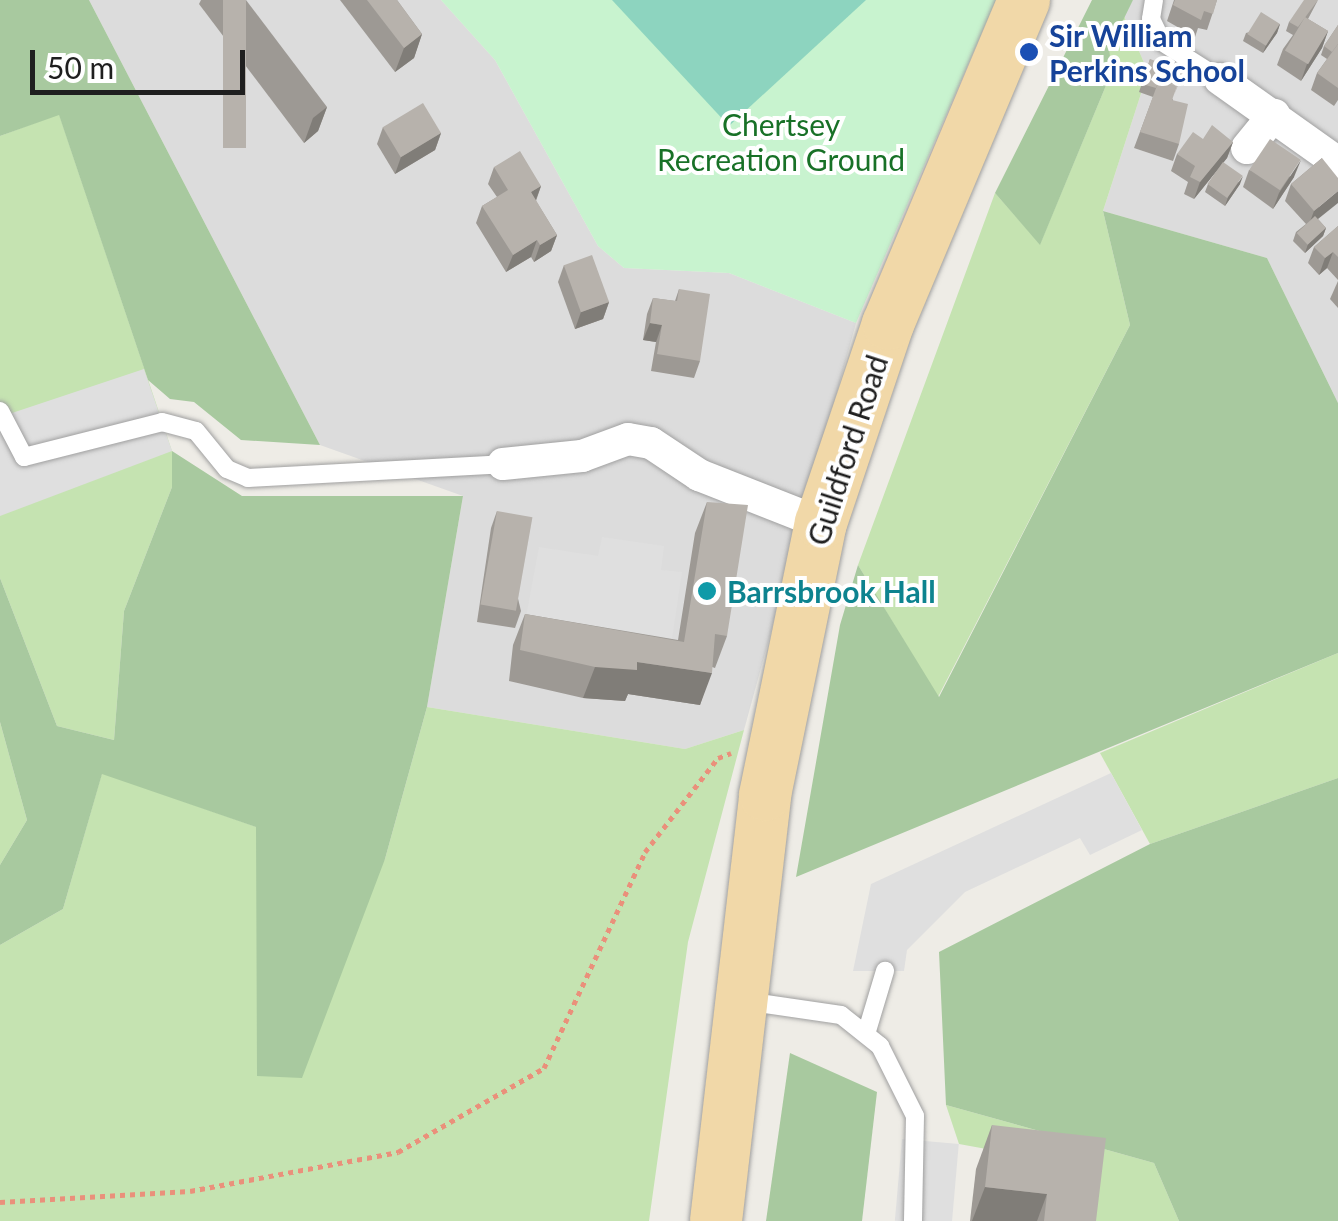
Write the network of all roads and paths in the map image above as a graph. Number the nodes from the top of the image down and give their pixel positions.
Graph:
1 (1024, 0) edge
2 (1154, 0) edge
3 (1220, 79) joint
4 (1274, 115) junction
5 (1247, 148) dead end
6 (1338, 163) edge
7 (0, 411) edge
8 (503, 464) joint
9 (821, 522) junction
10 (775, 736) junction
11 (885, 970) dead end
12 (739, 1000) junction
13 (867, 1031) junction
14 (0, 1202) edge
15 (716, 1221) edge
16 (914, 1221) edge

1 - 9 main road, Guildford Road
2 - 3 lane
3 - 4 street
4 - 5 street
4 - 6 street
7 - 8 lane
8 - 9 street
9 - 10 main road, Guildford Road
10 - 12 main road, Guildford Road
10 - 14 path
11 - 13 lane
12 - 13 lane
12 - 15 main road, Guildford Road
13 - 16 lane

